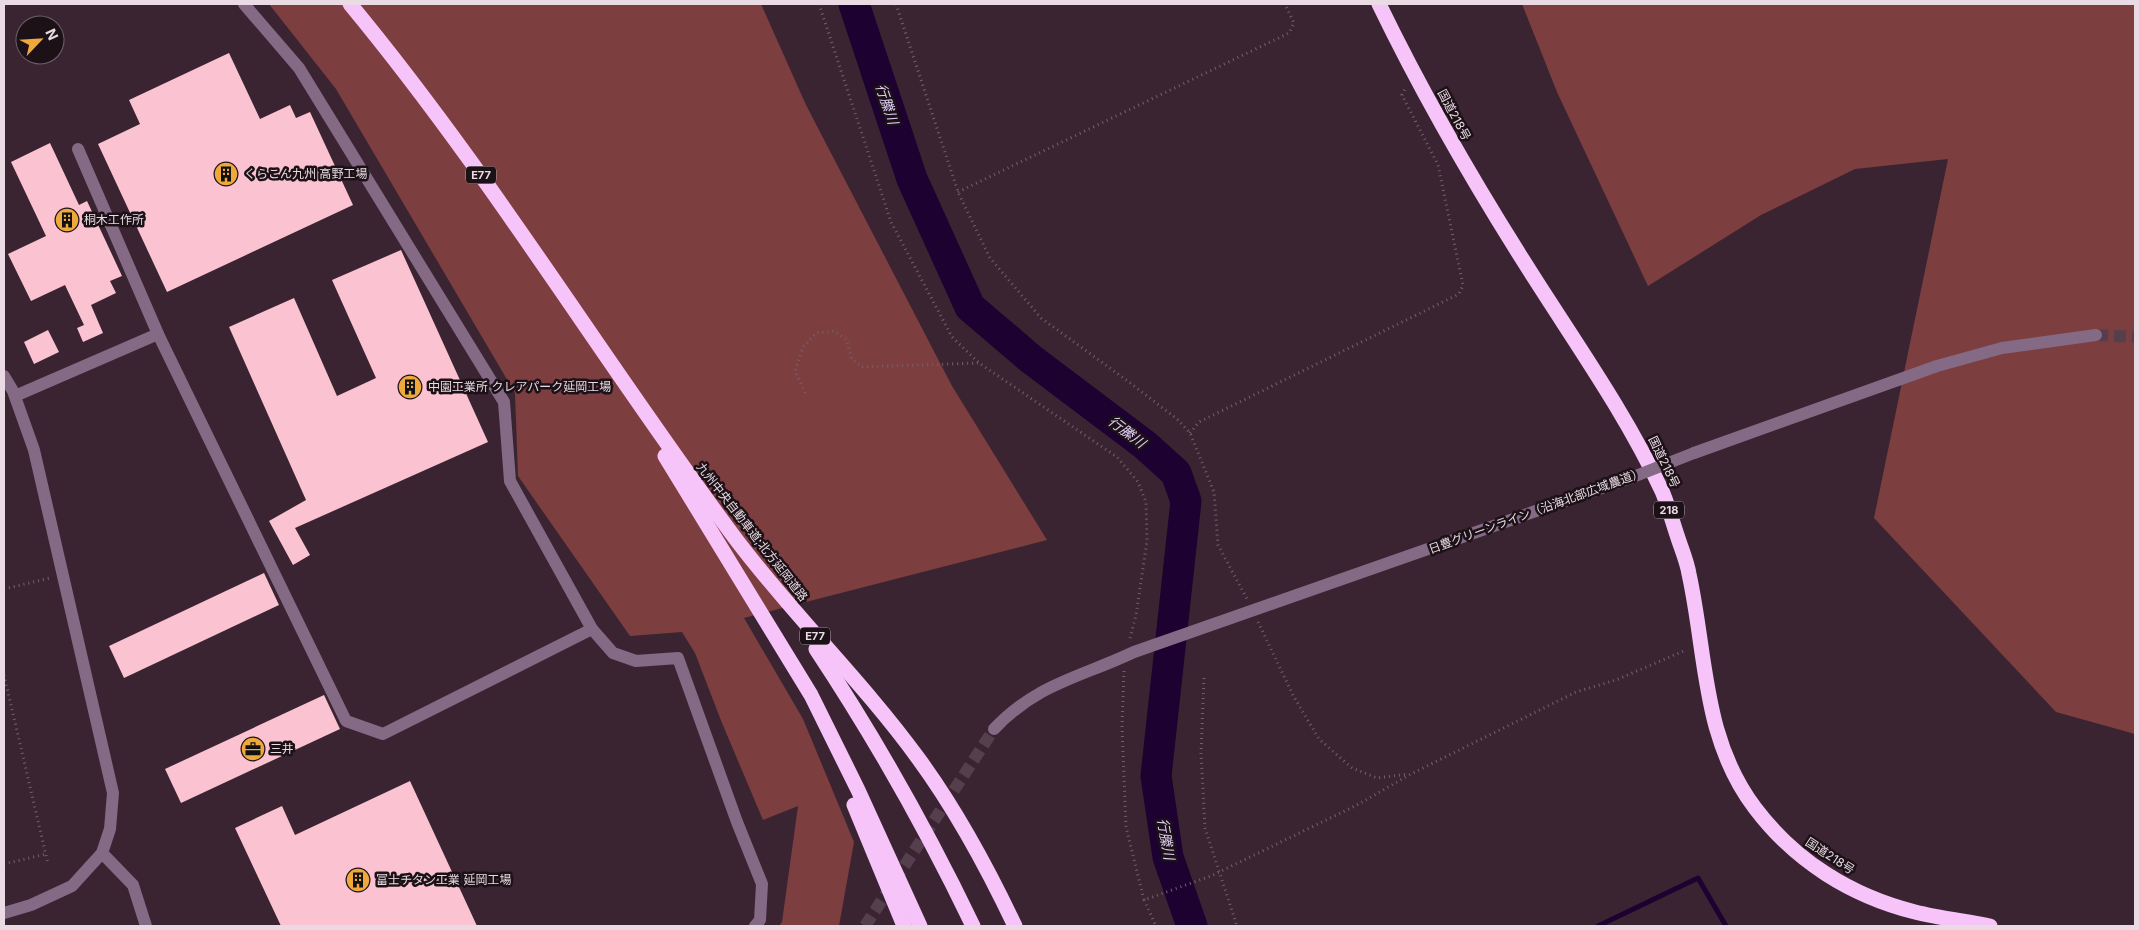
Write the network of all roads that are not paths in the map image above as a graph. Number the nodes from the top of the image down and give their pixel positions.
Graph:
1 (244, 4) edge
2 (350, 4) edge
3 (1379, 4) edge
4 (78, 149) dead end
5 (158, 334) junction
6 (2096, 335) tunnel mouth
7 (602, 352) junction
8 (4, 376) edge
9 (15, 396) junction
10 (769, 583) junction
11 (756, 609) junction
12 (592, 629) junction
13 (994, 729) tunnel mouth
14 (102, 853) junction
15 (4, 913) edge
16 (146, 926) edge
17 (755, 926) edge
18 (904, 926) edge
19 (920, 926) edge
20 (973, 926) edge
21 (1015, 926) edge
22 (1990, 926) edge

1 - 12 street
2 - 7 highway, 九州中央自動車道;北方延岡道路 / E77
3 - 22 highway, 国道218号 / 218
4 - 5 street
5 - 9 street
5 - 12 street
6 - 13 street, 日豊グリーンライン（沿海北部広域農道）, bridge
7 - 10 highway, 九州中央自動車道;北方延岡道路 / E77
7 - 11 highway, 九州中央自動車道;北方延岡道路 / E77
8 - 9 street
9 - 14 street
10 - 20 highway
10 - 21 highway, 九州中央自動車道;北方延岡道路 / E77
11 - 18 highway
11 - 19 highway, 九州中央自動車道;北方延岡道路 / E77
12 - 17 street
14 - 15 street
14 - 16 street

